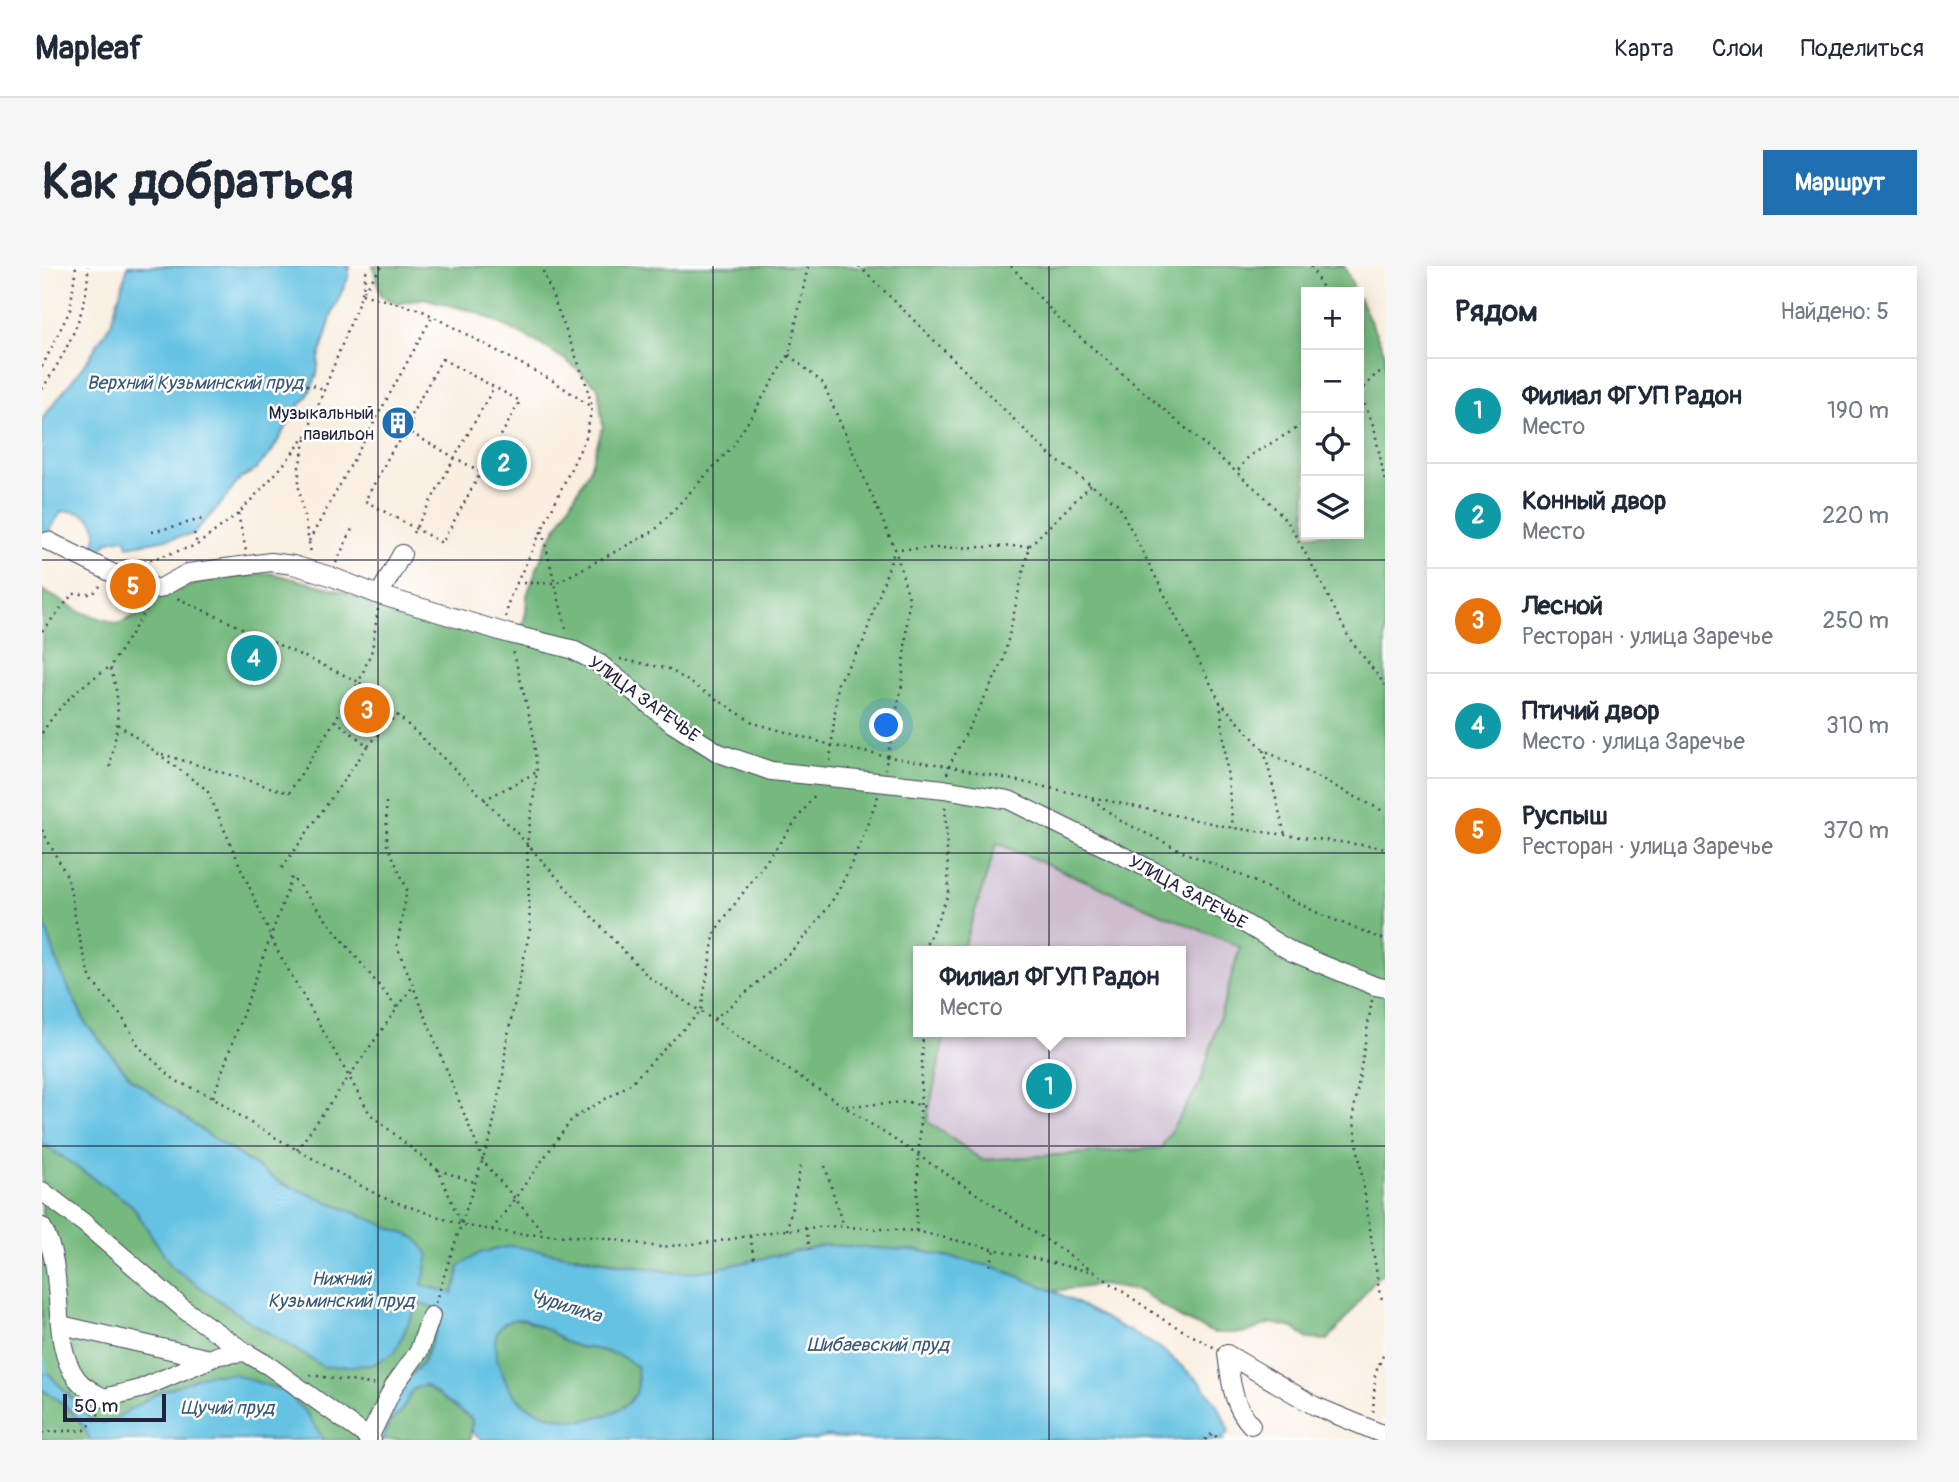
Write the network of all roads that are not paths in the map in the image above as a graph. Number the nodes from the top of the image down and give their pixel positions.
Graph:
1 (48, 541) dead end
2 (402, 554) dead end
3 (379, 595) junction
4 (1380, 987) edge
5 (42, 1191) edge
6 (42, 1227) edge
7 (432, 1312) road end
8 (61, 1325) junction
9 (245, 1352) junction
10 (210, 1359) junction
11 (1251, 1425) dead end
12 (1379, 1433) edge
13 (370, 1439) edge

1 - 3 street, УЛИЦА ЗАРЕЧЬЕ
2 - 3 street
3 - 4 street, УЛИЦА ЗАРЕЧЬЕ
5 - 9 street
6 - 8 street
7 - 13 street
8 - 10 street
8 - 10 street
9 - 10 street
9 - 13 street
11 - 12 street

